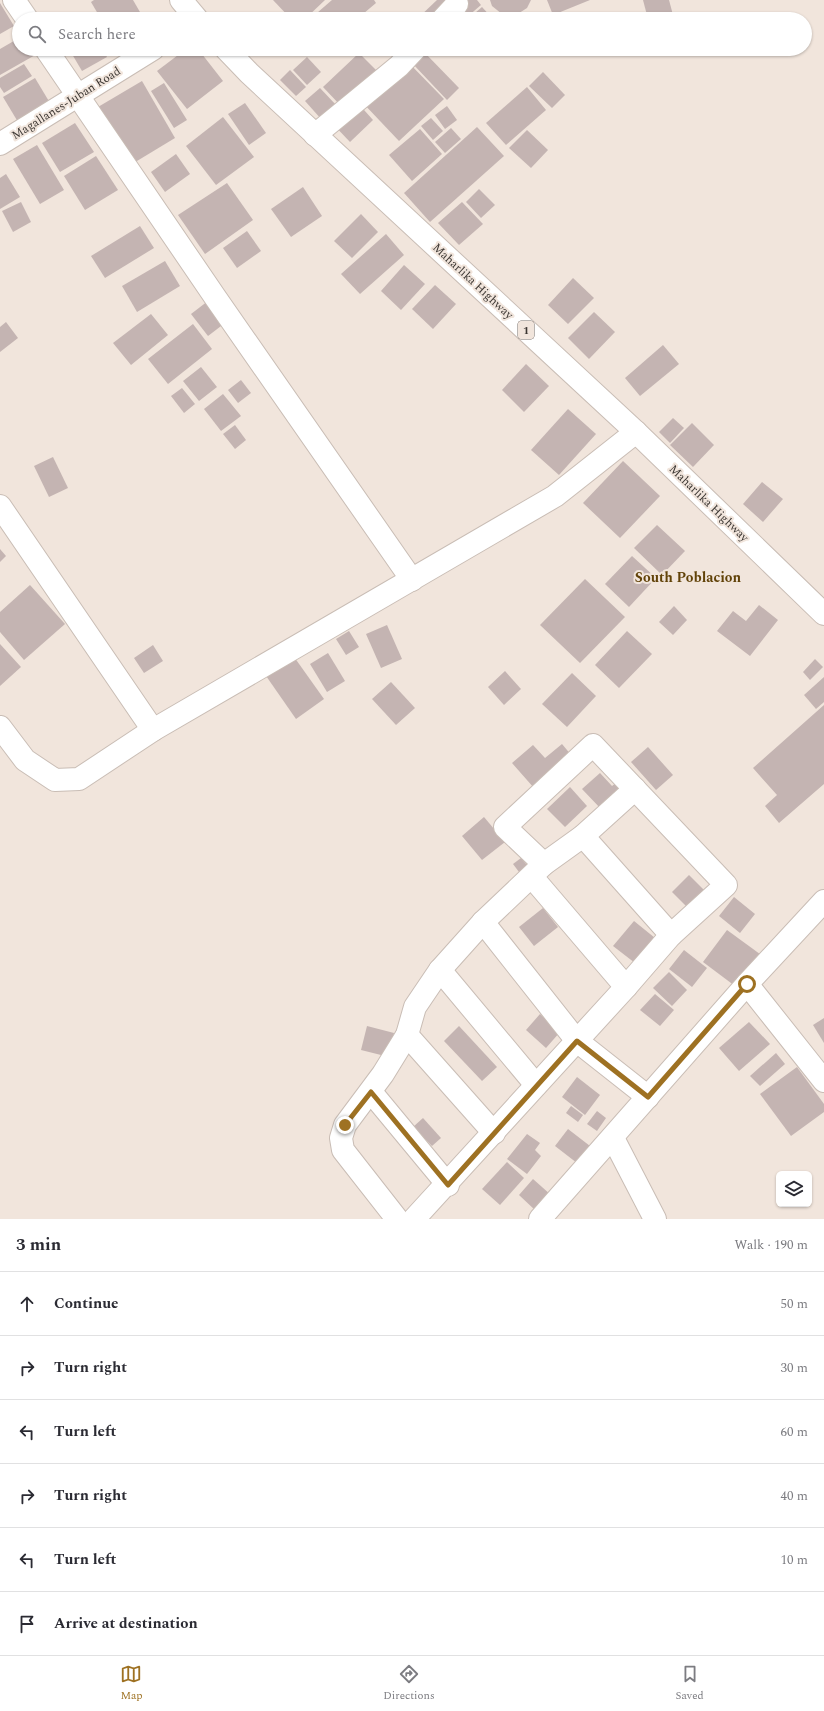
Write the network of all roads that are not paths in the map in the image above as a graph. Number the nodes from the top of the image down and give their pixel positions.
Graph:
1 (14, 0) edge
2 (180, 0) edge
3 (22, 12) edge
4 (189, 12) edge
5 (51, 56) edge
6 (142, 56) edge
7 (233, 56) edge
8 (408, 56) edge
9 (78, 96) junction
10 (315, 135) junction
11 (0, 144) edge
12 (636, 432) junction
13 (0, 506) edge
14 (412, 580) junction
15 (824, 614) edge
16 (0, 726) edge
17 (153, 730) junction
18 (635, 789) junction
19 (583, 836) junction
20 (538, 871) junction
21 (824, 901) edge
22 (483, 922) junction
23 (671, 935) junction
24 (440, 970) junction
25 (747, 984) junction
26 (626, 987) junction
27 (407, 1035) junction
28 (577, 1041) junction
29 (824, 1081) edge
30 (536, 1085) junction
31 (371, 1092) junction
32 (648, 1097) junction
33 (494, 1133) junction
34 (613, 1138) junction
35 (448, 1185) junction
36 (396, 1219) edge
37 (414, 1219) edge
38 (540, 1219) edge
39 (655, 1219) edge

1 - 3 main road
2 - 4 main road
5 - 9 main road
6 - 9 main road, Magallanes-Juban Road
7 - 10 main road, Maharlika Highway / 1
8 - 10 main road
9 - 11 main road, Magallanes-Juban Road
9 - 14 main road
10 - 12 main road, Maharlika Highway / 1
12 - 14 main road
12 - 15 main road, Maharlika Highway / 1
13 - 17 main road
14 - 17 main road
16 - 17 main road
18 - 19 main road
18 - 20 main road
18 - 23 main road
19 - 20 main road
19 - 23 main road
20 - 22 main road
20 - 26 main road
21 - 25 main road
22 - 24 main road
22 - 28 main road
23 - 26 main road
24 - 27 main road
24 - 30 main road
25 - 29 main road
25 - 32 main road
26 - 28 main road
27 - 31 main road
27 - 33 main road
28 - 30 main road
28 - 32 main road
30 - 33 main road
31 - 35 main road
31 - 36 main road
32 - 34 main road
33 - 35 main road
34 - 38 main road
34 - 39 main road
35 - 37 main road

